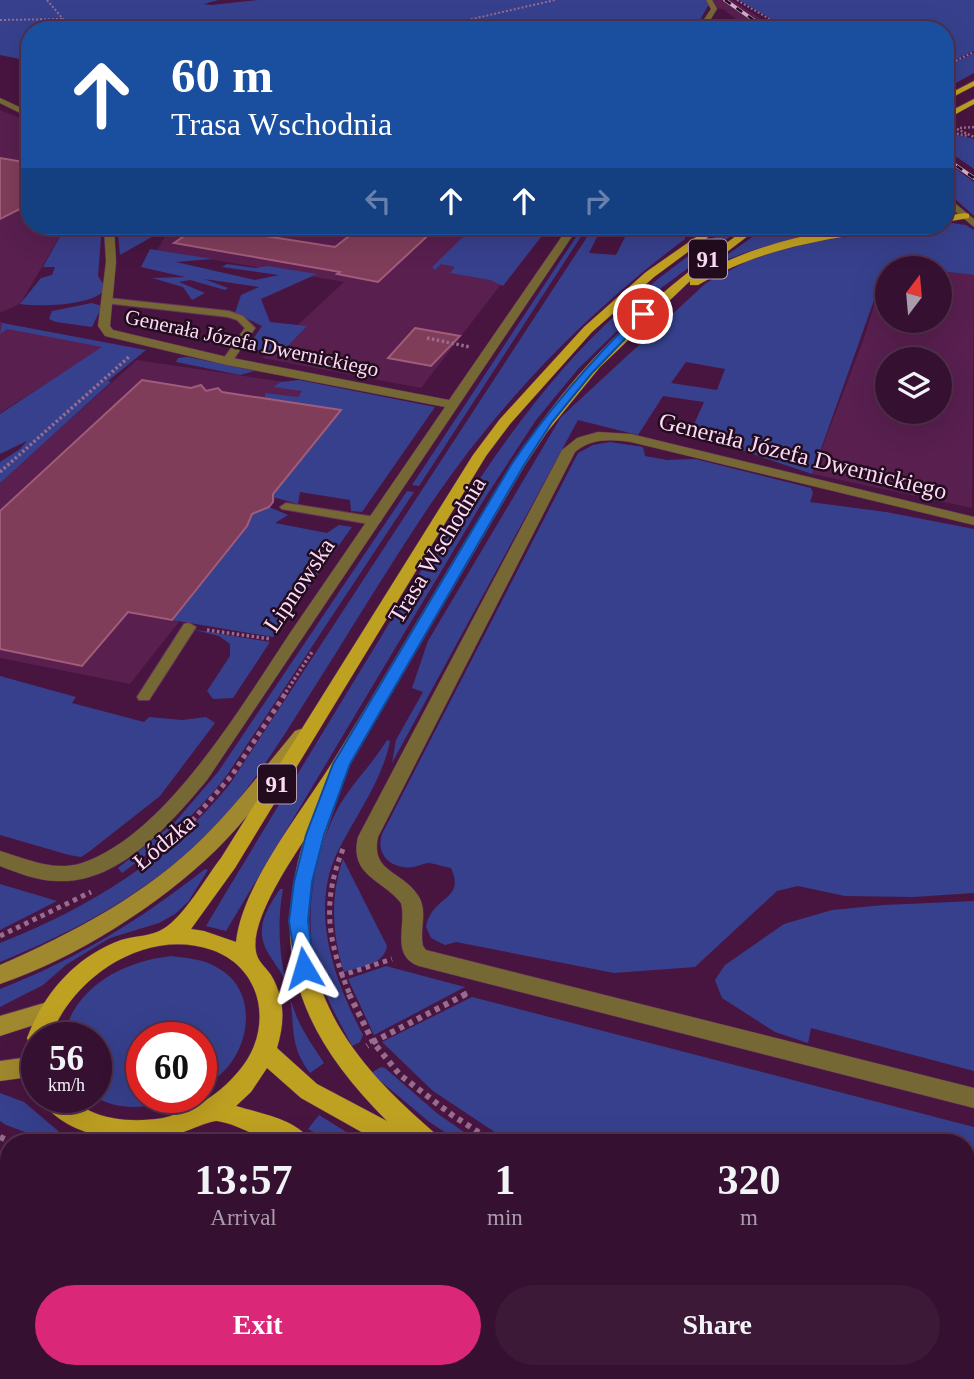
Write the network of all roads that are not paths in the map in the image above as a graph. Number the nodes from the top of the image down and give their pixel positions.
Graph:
1 (709, 0) edge
2 (706, 21) edge
3 (974, 83) edge
4 (954, 94) edge
5 (0, 100) edge
6 (974, 100) edge
7 (21, 110) edge
8 (954, 111) edge
9 (954, 206) edge
10 (965, 216) junction
11 (954, 218) edge
12 (974, 224) edge
13 (110, 235) edge
14 (568, 235) edge
15 (696, 235) edge
16 (743, 235) edge
17 (836, 235) edge
18 (662, 297) junction
19 (108, 301) junction
20 (227, 361) junction
21 (454, 405) junction
22 (286, 507) dead end
23 (375, 521) junction
24 (974, 521) edge
25 (189, 627) road end
26 (144, 697) dead end
27 (326, 705) junction
28 (341, 764) junction
29 (0, 858) edge
30 (169, 937) junction
31 (246, 959) junction
32 (0, 975) edge
33 (51, 1010) junction
34 (45, 1022) edge
35 (0, 1026) edge
36 (264, 1050) junction
37 (21, 1068) edge
38 (0, 1071) edge
39 (974, 1098) edge
40 (217, 1106) edge
41 (217, 1110) edge
42 (70, 1113) edge
43 (203, 1113) edge
44 (284, 1134) edge
45 (388, 1134) edge
46 (418, 1134) edge

1 - 2 street
3 - 4 main road
5 - 7 street
6 - 8 main road
9 - 10 street
10 - 11 main road
10 - 12 street
13 - 19 street, Generała Józefa Dwernickiego
14 - 21 street, Lipnowska
15 - 27 main road, Trasa Wschodnia / 91
16 - 18 main road, Trasa Wschodnia / 91
17 - 18 main road
18 - 28 main road, Trasa Wschodnia / 91
19 - 20 street, Generała Józefa Dwernickiego
19 - 20 lane
20 - 21 street, Generała Józefa Dwernickiego
21 - 23 street, Lipnowska
22 - 23 lane
23 - 29 street, Lipnowska
24 - 39 street, Generała Józefa Dwernickiego
25 - 26 lane
27 - 30 main road, Trasa Wschodnia / 91
27 - 32 main road, Łódzka
28 - 31 main road, Trasa Wschodnia / 91
28 - 46 main road, 91
30 - 31 main road
30 - 33 main road
31 - 36 main road
33 - 34 main road
33 - 35 main road
36 - 40 main road
36 - 45 main road
37 - 38 main road
41 - 44 main road
42 - 43 main road

